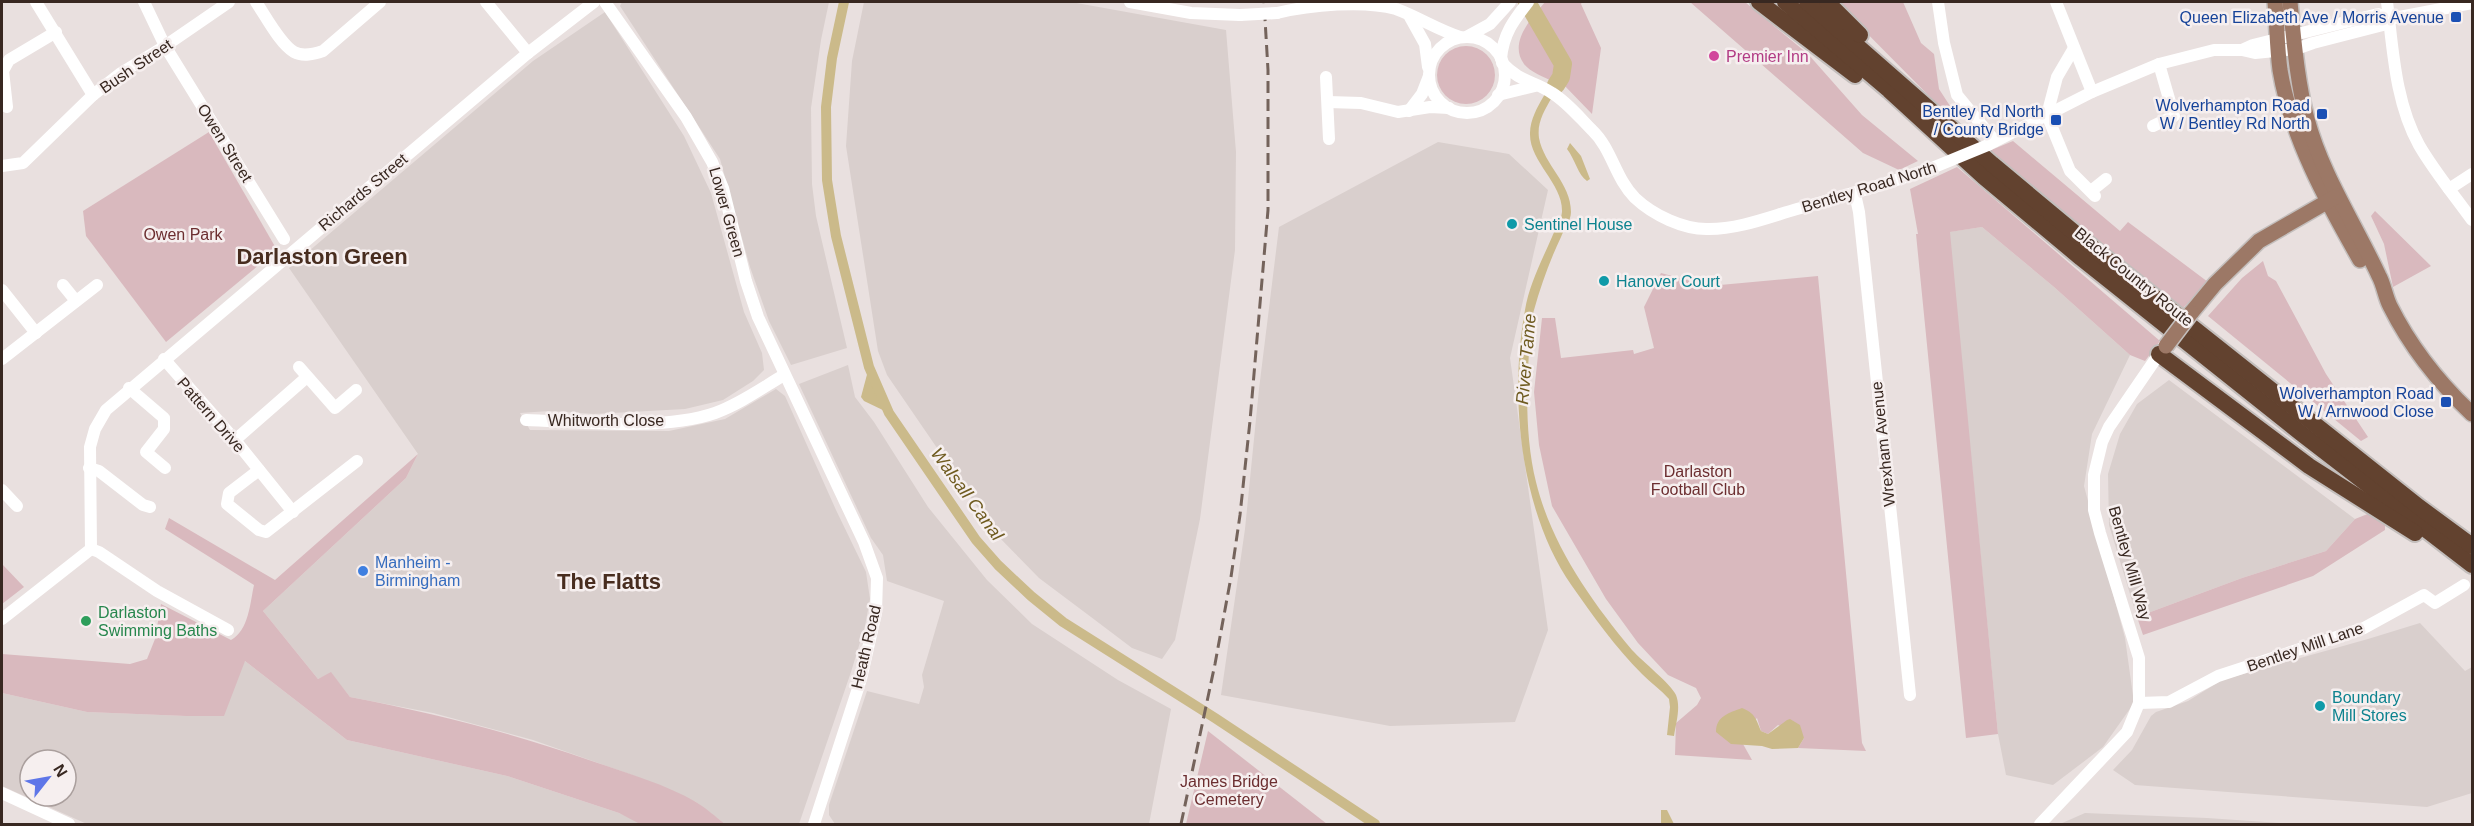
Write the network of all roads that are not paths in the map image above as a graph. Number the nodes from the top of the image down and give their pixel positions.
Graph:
1 (36, 2) edge
2 (144, 2) edge
3 (229, 2) edge
4 (256, 2) edge
5 (377, 2) edge
6 (486, 2) edge
7 (594, 2) edge
8 (605, 2) edge
9 (1130, 2) edge
10 (1510, 2) edge
11 (1528, 2) edge
12 (1759, 2) edge
13 (1785, 2) edge
14 (1807, 2) edge
15 (1827, 2) edge
16 (1938, 2) edge
17 (2056, 2) edge
18 (2275, 2) edge
19 (2290, 2) edge
20 (2387, 2) edge
21 (2472, 3) edge
22 (1407, 14) junction
23 (2389, 19) junction
24 (56, 32) junction
25 (1464, 37) junction
26 (2295, 43) junction
27 (165, 46) junction
28 (2278, 46) junction
29 (2074, 48) junction
30 (528, 53) junction
31 (1502, 61) junction
32 (2158, 64) junction
33 (1429, 76) junction
34 (1326, 77) dead end
35 (1538, 87) junction
36 (2092, 92) junction
37 (93, 95) junction
38 (1498, 96) junction
39 (1913, 96) junction
40 (1328, 102) junction
41 (7, 107) dead end
42 (1449, 108) junction
43 (1409, 111) junction
44 (2047, 115) junction
45 (2153, 126) dead end
46 (1933, 132) junction
47 (1329, 139) dead end
48 (1991, 143) junction
49 (2, 166) edge
50 (2472, 174) edge
51 (2106, 179) dead end
52 (2449, 189) junction
53 (1855, 194) junction
54 (2333, 198) junction
55 (2472, 220) edge
56 (284, 239) dead end
57 (63, 285) dead end
58 (97, 285) dead end
59 (2, 290) edge
60 (76, 302) junction
61 (36, 333) junction
62 (2163, 350) junction
63 (2, 359) edge
64 (164, 359) junction
65 (299, 367) dead end
66 (784, 375) junction
67 (307, 377) junction
68 (129, 388) junction
69 (356, 390) dead end
70 (2472, 414) edge
71 (526, 420) dead end
72 (235, 440) junction
73 (357, 461) dead end
74 (89, 468) junction
75 (165, 468) dead end
76 (259, 470) junction
77 (3, 494) edge
78 (17, 506) dead end
79 (150, 507) dead end
80 (293, 512) junction
81 (2472, 546) edge
82 (91, 549) junction
83 (2472, 566) edge
84 (2463, 585) dead end
85 (2, 619) edge
86 (228, 630) dead end
87 (1910, 695) dead end
88 (2139, 703) junction
89 (2, 793) edge
90 (69, 825) edge
91 (814, 825) edge
92 (2040, 825) edge

1 - 24 street
2 - 27 street, Owen Street
3 - 27 street, Bush Street
4 - 5 street
6 - 30 street
7 - 30 street, Richards Street
8 - 66 street, Lower Green
9 - 22 street, bridge
10 - 25 street
11 - 31 street
12 - 46 highway
13 - 46 highway, Black Country Route
14 - 39 highway, Black Country Route
15 - 39 highway
16 - 48 street
17 - 29 street
18 - 28 main road
19 - 26 main road
20 - 23 street
21 - 23 street, Bentley Road North
22 - 25 street
22 - 33 street
23 - 26 street, Bentley Road North
23 - 52 street
24 - 37 street
24 - 41 street
25 - 31 street
25 - 33 street
26 - 28 street, Bentley Road North
26 - 54 main road
27 - 37 street, Bush Street
27 - 56 street, Owen Street
28 - 32 street, Bentley Road North
28 - 54 main road
29 - 36 street
29 - 44 street
30 - 64 street, Richards Street
31 - 35 street, Bentley Road North
31 - 38 street
32 - 36 street, Bentley Road North
32 - 45 street
33 - 42 street
33 - 43 street
34 - 40 street
35 - 38 street
35 - 53 street, Bentley Road North
36 - 44 street, Bentley Road North
37 - 49 street, Bush Street
38 - 42 street
39 - 81 highway, Black Country Route
40 - 43 street
40 - 47 street
42 - 43 street
44 - 48 street, Bentley Road North
44 - 51 street
46 - 83 highway, Black Country Route
48 - 53 street, Bentley Road North, bridge
50 - 52 street
52 - 55 street
53 - 87 street, Wrexham Avenue
54 - 62 main road, Bentley Mill Way, bridge
54 - 70 main road
57 - 60 street
58 - 60 street
59 - 61 street
60 - 61 street
61 - 63 street
62 - 83 highway
62 - 88 street, Bentley Mill Way
64 - 68 street, Richards Street
64 - 72 street, Pattern Drive
65 - 67 street
66 - 71 street, Whitworth Close
66 - 91 street, Heath Road
67 - 69 street
67 - 72 street
68 - 74 street, Richards Street
68 - 75 street
72 - 76 street, Pattern Drive
73 - 80 street
74 - 79 street
74 - 82 street, Richards Street
76 - 80 street, Pattern Drive
76 - 80 street
77 - 78 street
82 - 85 street
82 - 86 street
84 - 88 street, Bentley Mill Lane
88 - 92 street, Bentley Mill Way
89 - 90 street

